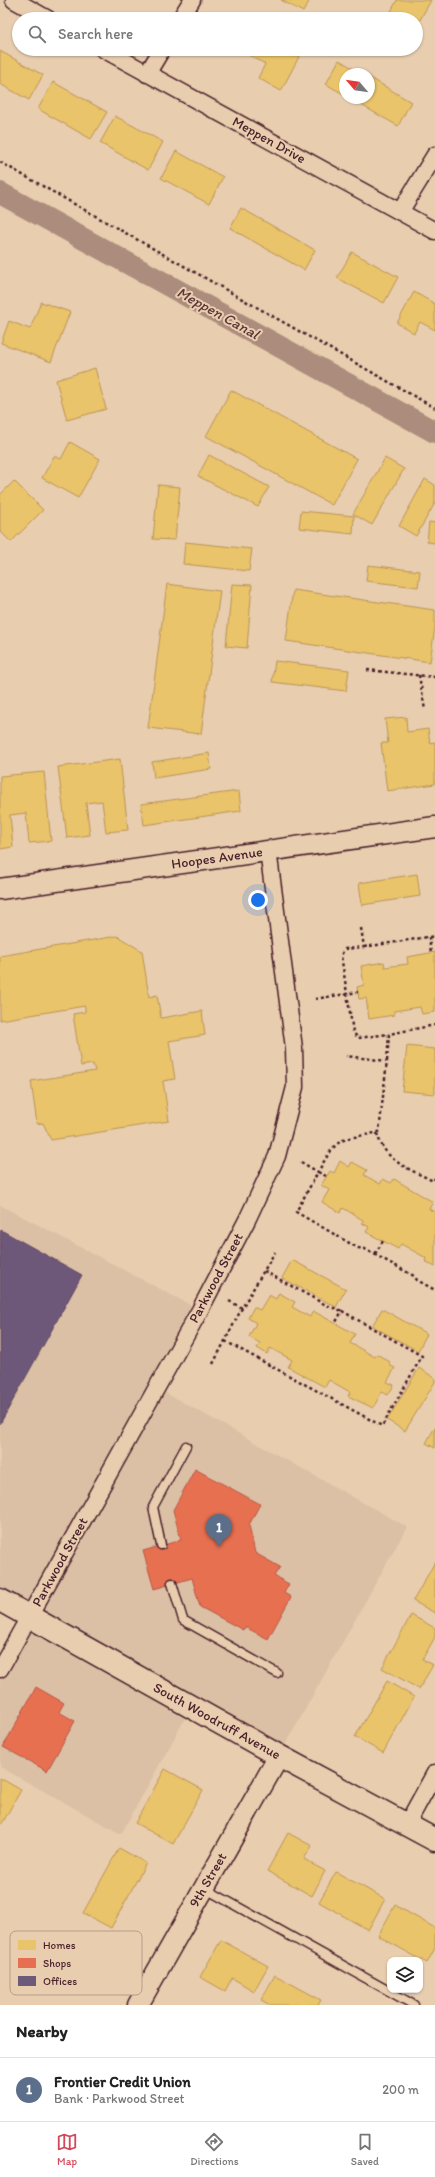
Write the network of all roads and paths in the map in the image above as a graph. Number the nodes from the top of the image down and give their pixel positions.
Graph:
1 (14, 0) edge
2 (192, 0) edge
3 (35, 12) edge
4 (184, 12) edge
5 (115, 56) edge
6 (158, 56) edge
7 (147, 74) junction
8 (435, 155) edge
9 (0, 162) edge
10 (400, 212) junction
11 (435, 231) edge
12 (435, 408) edge
13 (367, 670) dead end
14 (419, 675) junction
15 (435, 677) edge
16 (425, 710) dead end
17 (435, 827) edge
18 (268, 850) junction
19 (0, 889) edge
20 (361, 928) dead end
21 (435, 936) edge
22 (429, 937) junction
23 (364, 947) junction
24 (431, 953) dead end
25 (358, 992) dead end
26 (347, 994) junction
27 (315, 999) dead end
28 (435, 1025) edge
29 (389, 1034) junction
30 (346, 1056) dead end
31 (386, 1061) junction
32 (377, 1133) junction
33 (301, 1162) dead end
34 (318, 1172) junction
35 (326, 1176) dead end
36 (435, 1178) edge
37 (434, 1182) edge
38 (383, 1241) dead end
39 (275, 1252) dead end
40 (375, 1254) junction
41 (264, 1271) junction
42 (435, 1290) edge
43 (229, 1301) dead end
44 (242, 1308) junction
45 (342, 1311) junction
46 (336, 1322) dead end
47 (225, 1341) junction
48 (213, 1364) dead end
49 (186, 1446) dead end
50 (161, 1545) dead end
51 (172, 1583) dead end
52 (0, 1600) edge
53 (30, 1616) junction
54 (0, 1669) edge
55 (277, 1673) dead end
56 (279, 1756) junction
57 (435, 1773) edge
58 (407, 1824) junction
59 (435, 1840) edge
60 (204, 1888) junction
61 (140, 2004) edge
62 (414, 2005) edge

1 - 3 street
2 - 4 street
5 - 7 street, Meppen Drive
6 - 7 street
7 - 10 street, Meppen Drive
8 - 10 street
9 - 12 path
10 - 11 street, Meppen Drive
13 - 14 path
14 - 15 path
14 - 16 path
17 - 18 street, Hoopes Avenue
18 - 19 street, Hoopes Avenue
18 - 53 street, Parkwood Street
20 - 23 path
21 - 22 path
22 - 23 path
22 - 24 path
23 - 26 path
25 - 26 path
26 - 27 path
26 - 29 path
28 - 29 path
29 - 31 path
30 - 31 path
31 - 32 path
32 - 34 path
32 - 37 path
33 - 34 path
34 - 35 path
34 - 40 path
36 - 37 path
38 - 40 path
39 - 41 path
40 - 42 path
41 - 44 path
41 - 45 path
43 - 44 path
44 - 47 path
45 - 46 path
45 - 47 path
47 - 48 path
49 - 50 lane
51 - 55 lane
52 - 53 main road, South Woodruff Avenue
53 - 54 street, Parkwood Street
53 - 56 main road, South Woodruff Avenue
56 - 58 main road, South Woodruff Avenue
56 - 60 street, 9th Street
57 - 58 street
58 - 59 main road, South Woodruff Avenue
60 - 61 street, 9th Street
60 - 62 lane

